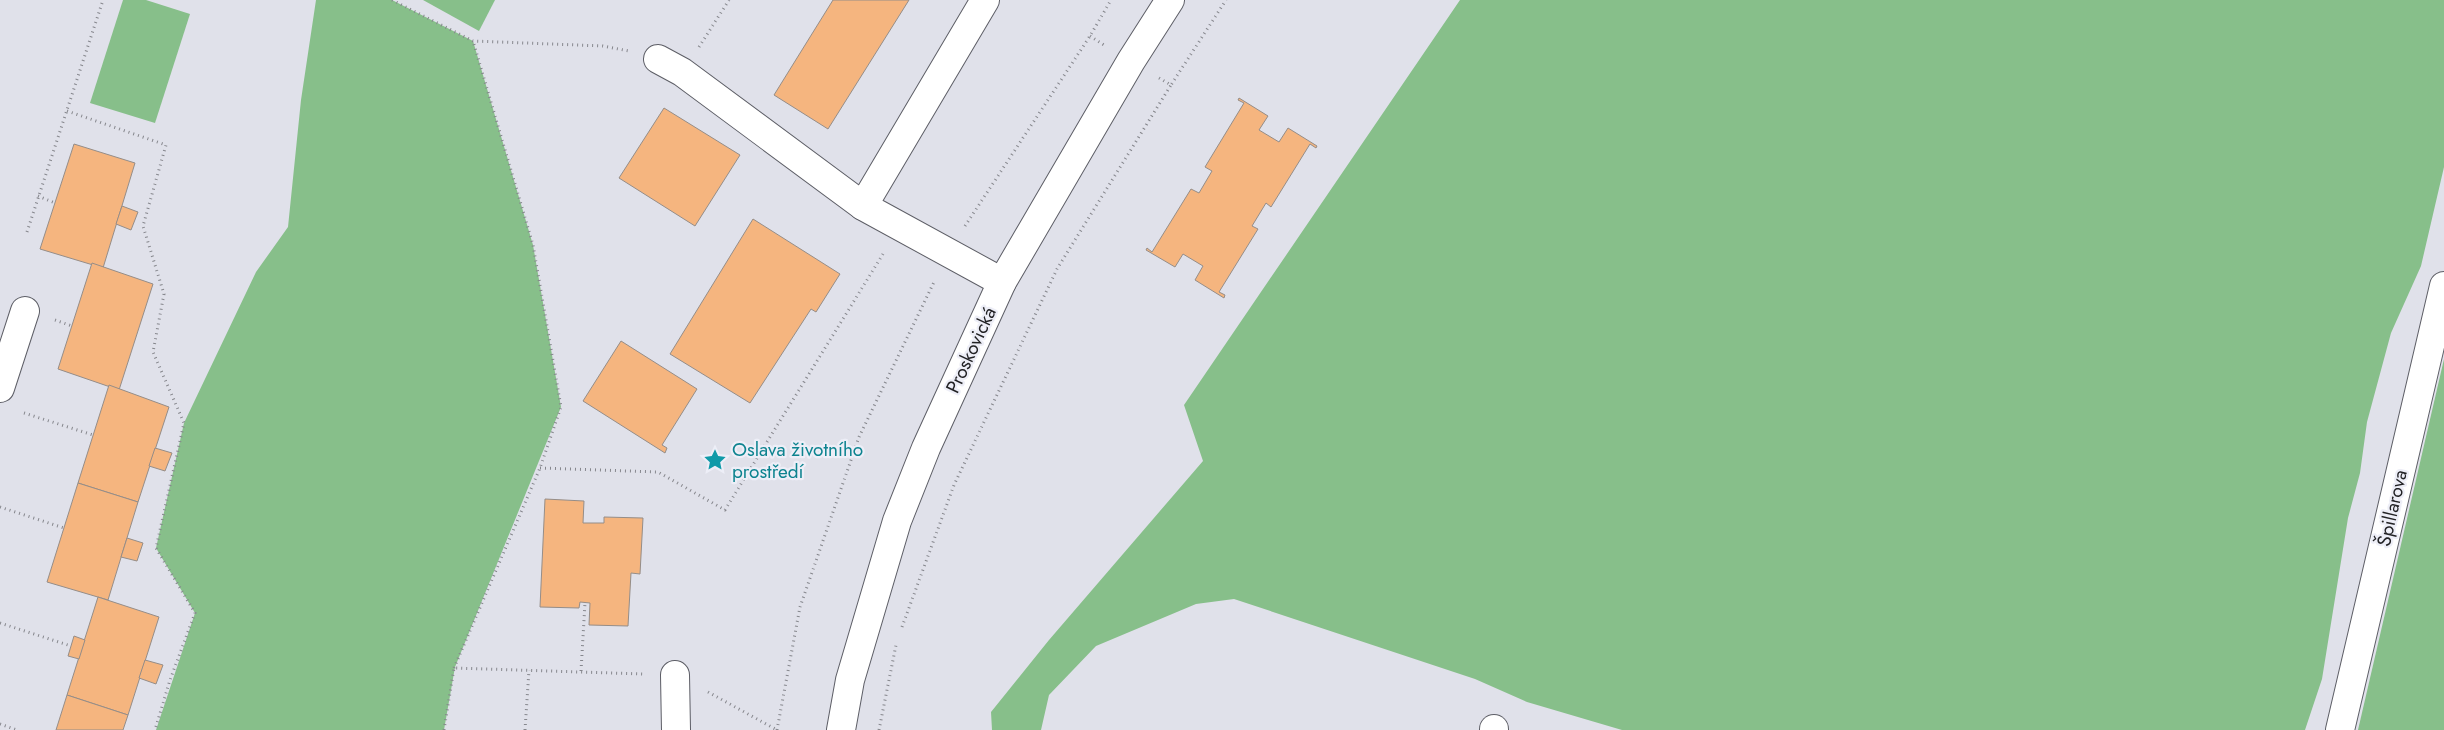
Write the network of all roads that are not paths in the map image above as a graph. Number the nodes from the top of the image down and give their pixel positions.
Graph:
1 (984, 0) edge
2 (1170, 0) edge
3 (658, 59) road end
4 (863, 206) junction
5 (1002, 282) junction
6 (2444, 286) edge
7 (25, 311) dead end
8 (0, 388) edge
9 (675, 675) road end
10 (676, 730) edge
11 (841, 730) edge
12 (2340, 730) edge

1 - 4 street
2 - 5 street, Proskovická
3 - 4 street
4 - 5 street
5 - 11 street, Proskovická
6 - 12 street, Špillarova
7 - 8 street
9 - 10 street

